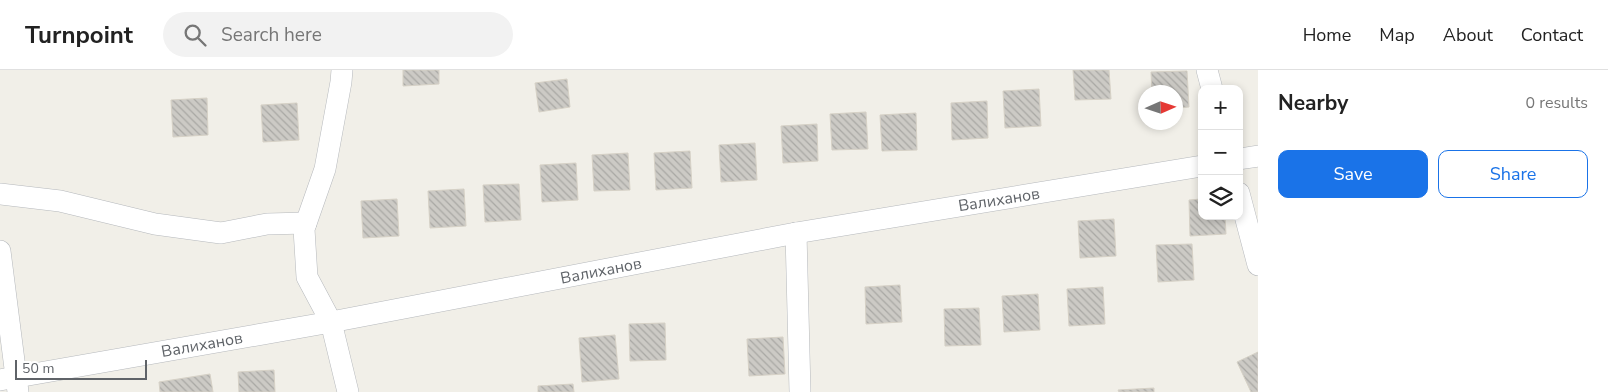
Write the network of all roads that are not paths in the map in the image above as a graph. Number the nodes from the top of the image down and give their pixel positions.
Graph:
1 (342, 70) edge
2 (1208, 70) edge
3 (1211, 85) edge
4 (1258, 156) edge
5 (1243, 158) edge
6 (1198, 167) edge
7 (0, 194) edge
8 (1243, 208) edge
9 (306, 223) junction
10 (796, 233) junction
11 (0, 251) edge
12 (1258, 266) edge
13 (331, 322) junction
14 (11, 383) edge
15 (348, 392) edge
16 (800, 392) edge

1 - 9 street
2 - 3 street
4 - 5 street
6 - 10 street, Валиханов
7 - 9 street
8 - 12 street
9 - 13 street
10 - 13 street, Валиханов
10 - 16 street
11 - 14 street
13 - 14 street, Валиханов
13 - 15 street

